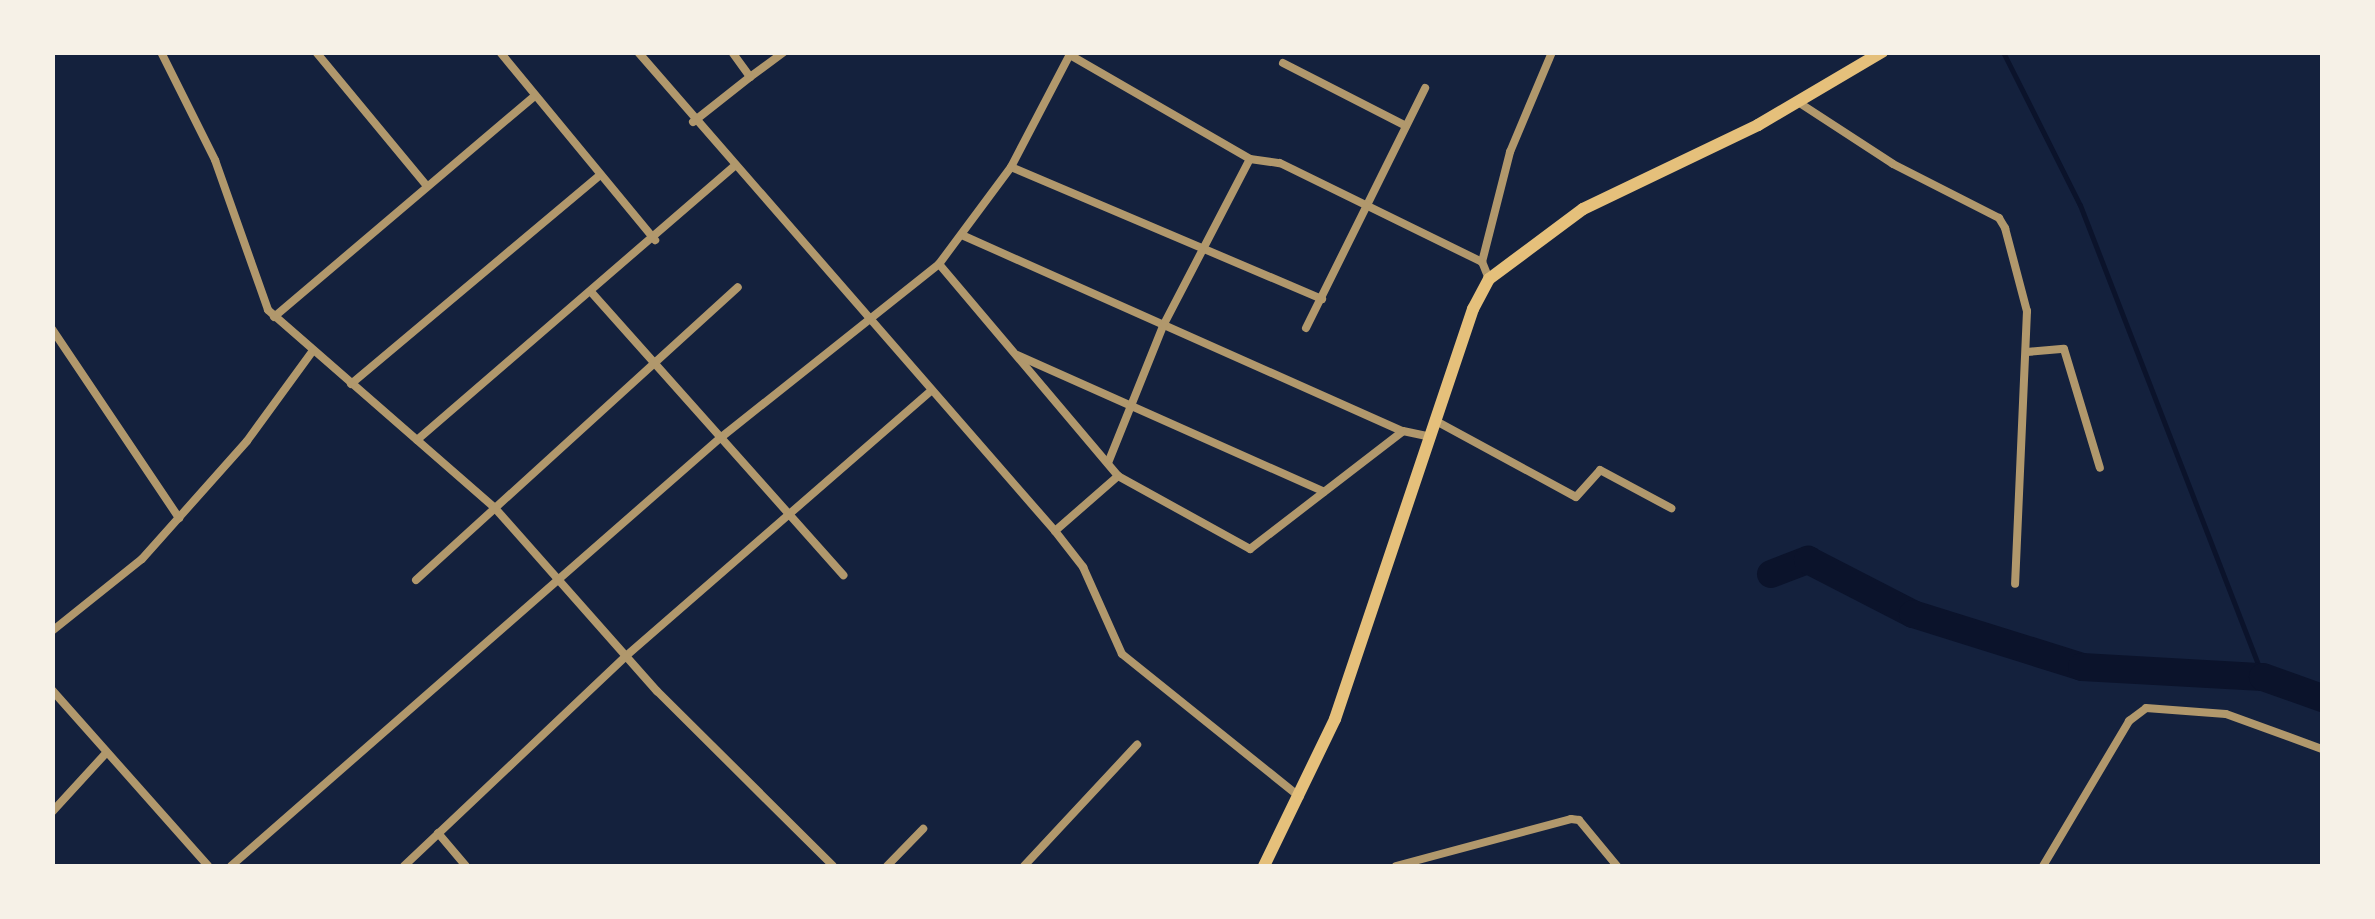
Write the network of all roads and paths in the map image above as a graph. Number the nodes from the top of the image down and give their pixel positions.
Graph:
1 (161, 52) edge
2 (316, 52) edge
3 (500, 52) edge
4 (638, 52) edge
5 (732, 52) edge
6 (784, 52) edge
7 (1552, 52) edge
8 (1882, 52) edge
9 (1071, 54) edge
10 (1284, 63) dead end
11 (750, 78) junction
12 (1425, 88) dead end
13 (534, 97) junction
14 (1798, 102) junction
15 (693, 122) junction
16 (1406, 126) junction
17 (1250, 159) junction
18 (732, 168) junction
19 (1011, 168) junction
20 (600, 175) junction
21 (426, 185) junction
22 (1366, 207) junction
23 (964, 236) junction
24 (654, 240) junction
25 (1202, 247) junction
26 (1482, 262) junction
27 (939, 264) junction
28 (1490, 279) junction
29 (738, 287) dead end
30 (592, 293) junction
31 (1322, 299) junction
32 (274, 317) junction
33 (869, 318) junction
34 (1164, 324) junction
35 (1306, 328) dead end
36 (52, 330) edge
37 (312, 352) junction
38 (2027, 352) junction
39 (1013, 353) junction
40 (652, 364) junction
41 (351, 384) junction
42 (932, 390) junction
43 (1129, 404) junction
44 (1436, 421) junction
45 (1403, 431) junction
46 (1431, 437) junction
47 (718, 439) junction
48 (417, 440) junction
49 (1108, 463) junction
50 (2100, 468) dead end
51 (1118, 476) junction
52 (1324, 492) junction
53 (494, 507) junction
54 (1671, 508) dead end
55 (788, 514) junction
56 (179, 518) junction
57 (1055, 531) junction
58 (843, 575) dead end
59 (416, 580) dead end
60 (558, 580) junction
61 (2015, 584) dead end
62 (52, 631) edge
63 (626, 656) junction
64 (52, 690) edge
65 (1137, 745) dead end
66 (2322, 749) edge
67 (106, 753) junction
68 (1300, 797) junction
69 (52, 812) edge
70 (923, 829) dead end
71 (438, 833) junction
72 (208, 866) edge
73 (231, 866) edge
74 (404, 866) edge
75 (466, 866) edge
76 (833, 866) edge
77 (888, 866) edge
78 (1024, 866) edge
79 (1264, 866) edge
80 (1396, 866) edge
81 (1617, 866) edge
82 (2043, 866) edge

1 - 32 street
2 - 21 street
3 - 13 street
4 - 15 street
5 - 11 street
6 - 11 street
7 - 26 street
8 - 14 highway
9 - 17 street
9 - 19 street
10 - 16 street
11 - 15 street
12 - 16 street
13 - 20 street
13 - 21 street
14 - 28 highway
14 - 38 street
15 - 18 street
16 - 22 street
17 - 22 street
17 - 25 street
18 - 24 street
18 - 33 street
19 - 23 street
19 - 25 street
20 - 24 street
20 - 41 street
21 - 32 street
22 - 26 street
22 - 31 street
23 - 27 street
23 - 34 street
24 - 30 street
25 - 31 street
25 - 34 street
26 - 28 street
27 - 33 street
27 - 39 street
28 - 44 highway
29 - 40 street
30 - 40 street
30 - 48 street
31 - 35 street
32 - 37 street
33 - 42 street
33 - 47 street
34 - 43 street
34 - 45 street
36 - 56 street
37 - 41 street
37 - 56 street
38 - 50 street
38 - 61 street
39 - 43 street
39 - 49 street
40 - 47 street
40 - 53 street
41 - 48 street
42 - 55 street
42 - 57 street
43 - 49 street
43 - 52 street
44 - 46 highway
44 - 54 street
45 - 46 street
45 - 52 street
46 - 68 highway
47 - 55 street
47 - 60 street
48 - 53 street
49 - 51 street
51 - 52 street
51 - 57 street
53 - 59 street
53 - 60 street
55 - 58 street
55 - 63 street
56 - 62 street
57 - 68 street
60 - 63 street
60 - 73 street
63 - 71 street
63 - 76 street
64 - 67 street
65 - 78 street
66 - 82 street
67 - 69 street
67 - 72 street
68 - 79 highway
70 - 77 street
71 - 74 street
71 - 75 street
80 - 81 street

